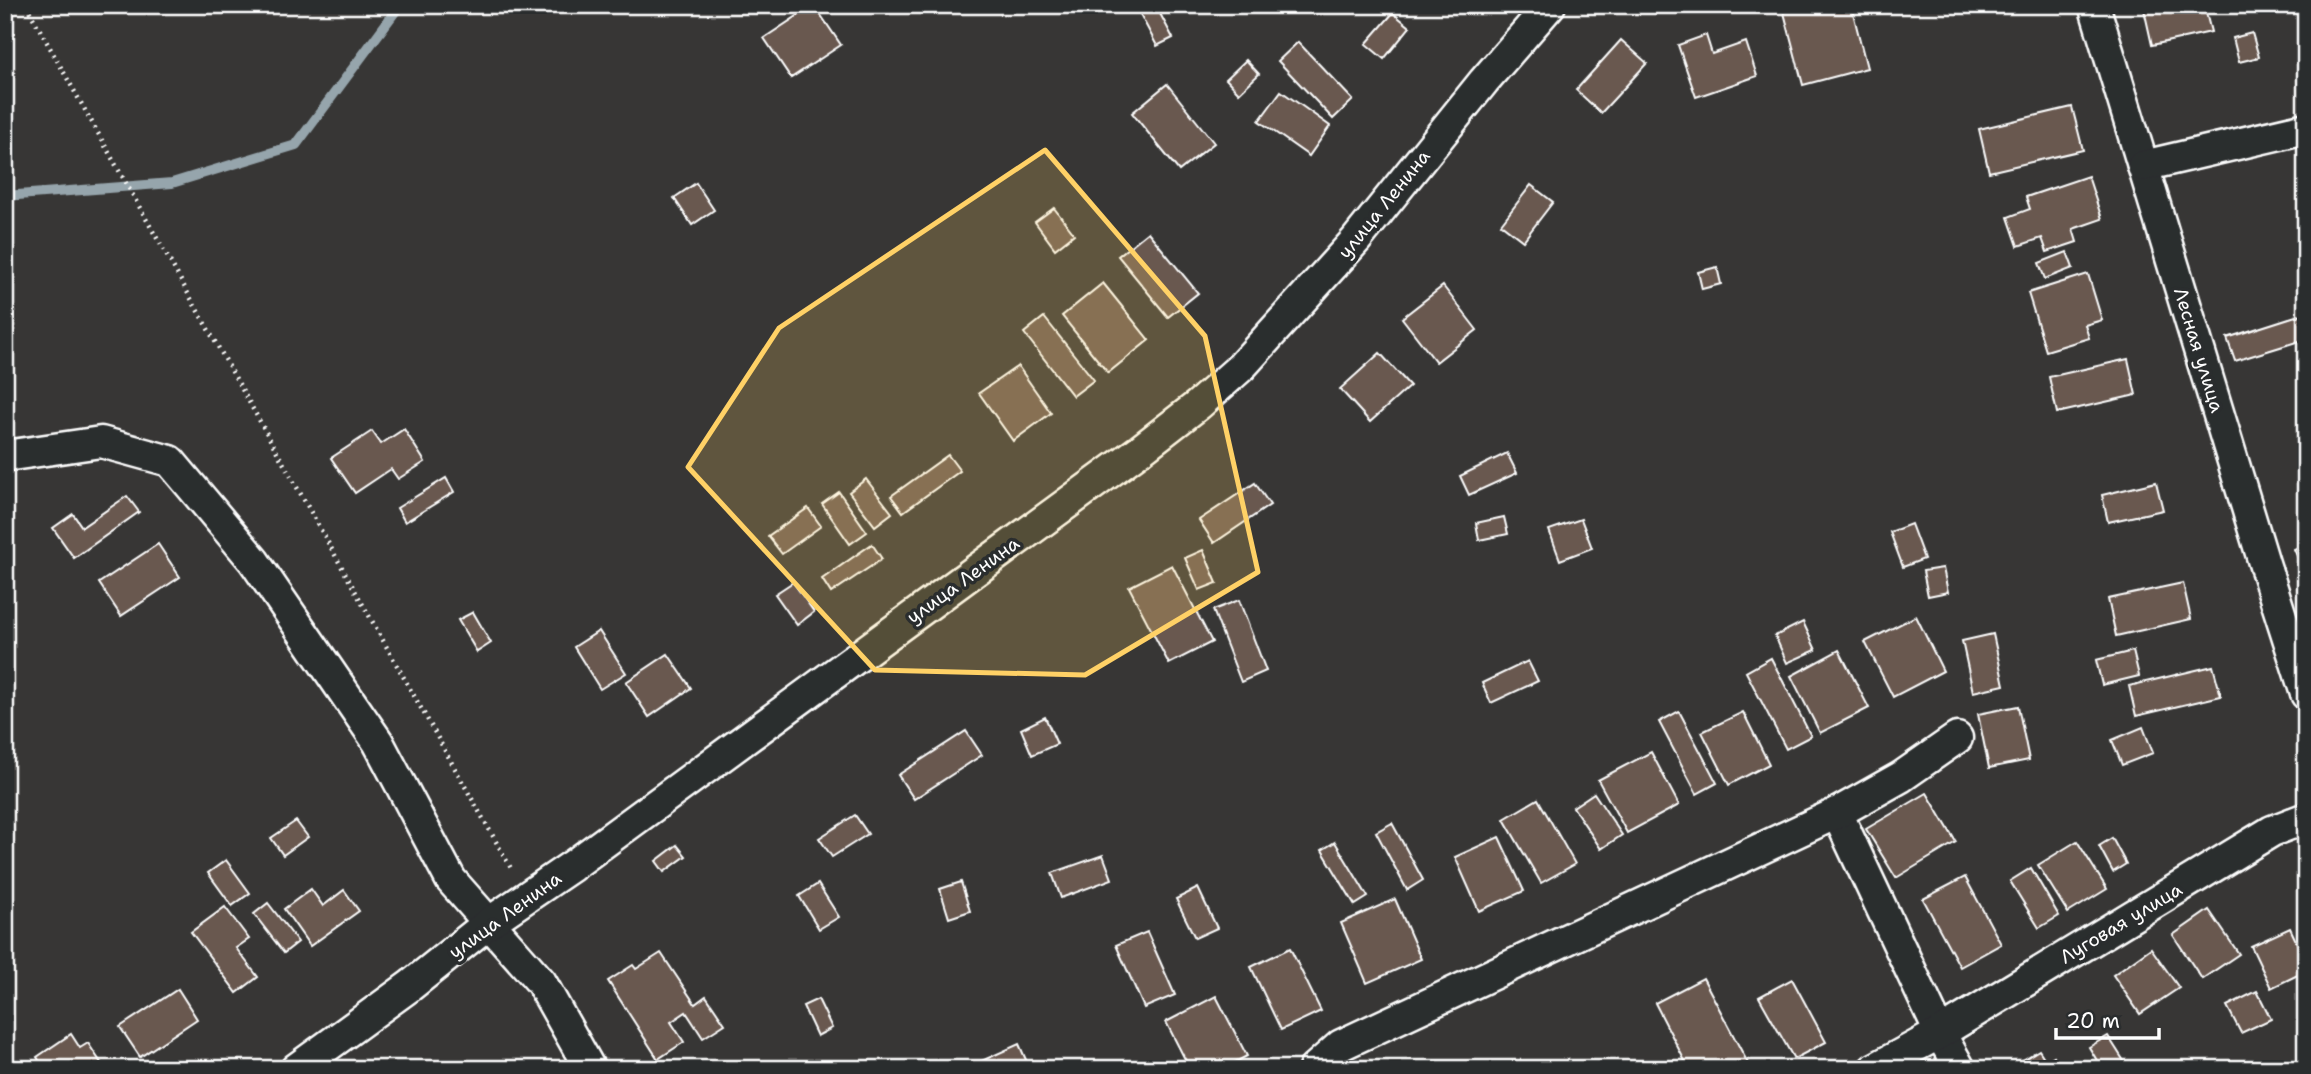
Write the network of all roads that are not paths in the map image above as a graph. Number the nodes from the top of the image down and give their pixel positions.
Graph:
1 (1550, 5) edge
2 (2094, 5) edge
3 (2306, 128) edge
4 (2143, 166) junction
5 (5, 456) edge
6 (2306, 694) edge
7 (1957, 738) dead end
8 (1837, 813) junction
9 (2306, 818) edge
10 (490, 922) junction
11 (1940, 1033) junction
12 (296, 1069) edge
13 (590, 1069) edge
14 (1314, 1069) edge
15 (1874, 1069) edge
16 (1960, 1069) edge

1 - 10 street, улица Ленина
2 - 4 street, Лесная улица
3 - 4 street
4 - 6 street, Лесная улица
5 - 10 street
7 - 8 street
8 - 11 street
8 - 14 street
9 - 11 street, Луговая улица
10 - 12 street, улица Ленина
10 - 13 street
11 - 15 street, Луговая улица
11 - 16 street

